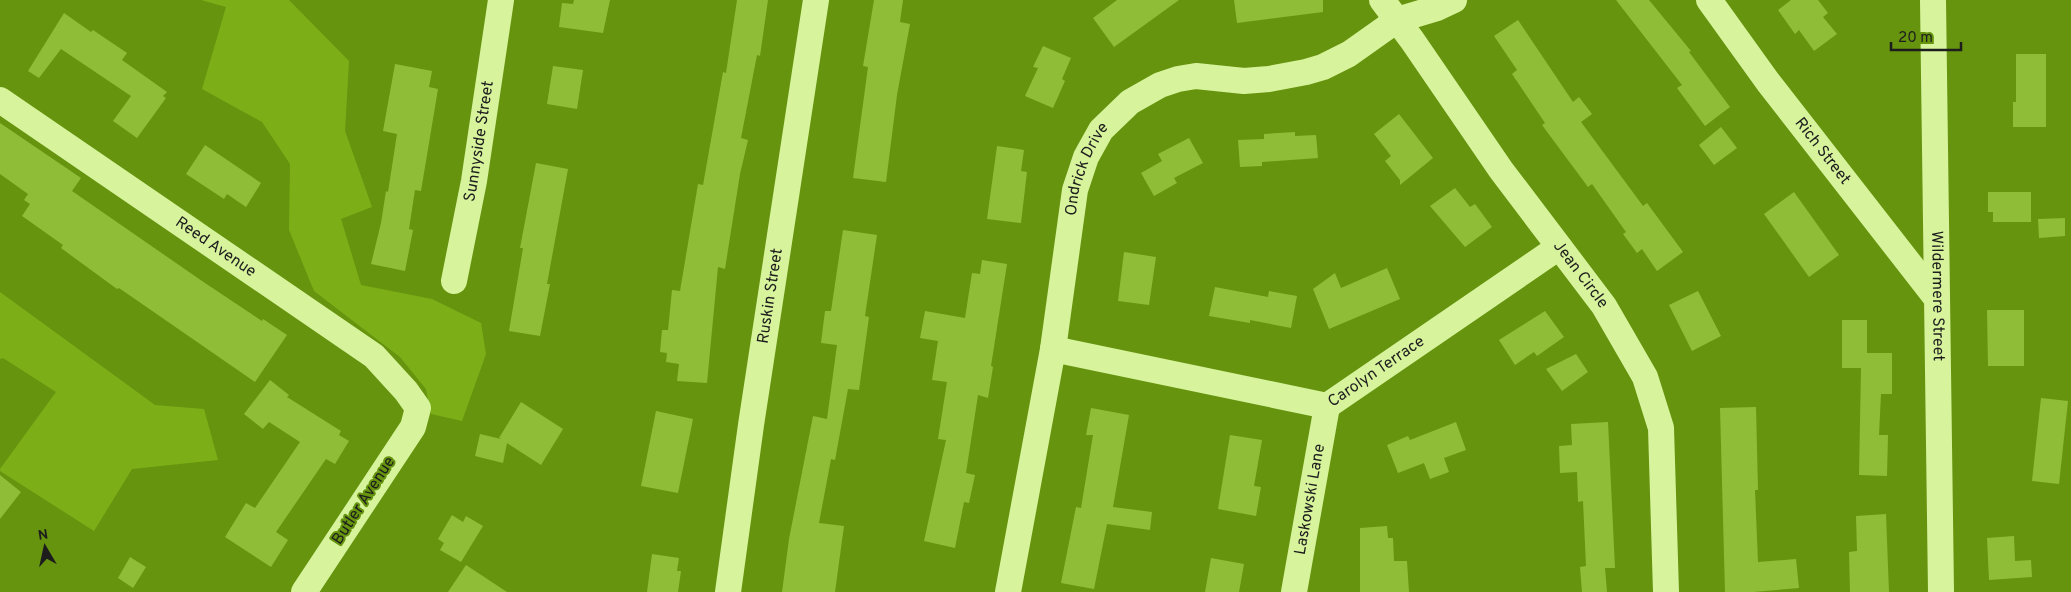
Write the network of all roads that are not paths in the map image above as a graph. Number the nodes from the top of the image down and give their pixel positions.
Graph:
1 (501, 0) edge
2 (816, 0) edge
3 (1454, 0) edge
4 (1709, 0) edge
5 (1933, 0) edge
6 (1389, 10) edge
7 (0, 100) edge
8 (1559, 247) junction
9 (454, 280) dead end
10 (1938, 299) junction
11 (1053, 349) junction
12 (1326, 406) junction
13 (418, 408) joint
14 (304, 592) edge
15 (728, 592) edge
16 (1008, 592) edge
17 (1294, 592) edge
18 (1666, 592) edge
19 (1940, 592) edge

1 - 9 street, Sunnyside Street
2 - 15 street, Ruskin Street
3 - 6 street, Ondrick Drive
4 - 10 street, Rich Street
5 - 10 street, Wildermere Street
6 - 8 street, Jean Circle
6 - 11 street, Ondrick Drive
7 - 13 street, Reed Avenue
8 - 12 street, Carolyn Terrace
8 - 18 street, Jean Circle
10 - 19 street, Wildermere Street
11 - 12 street, Carolyn Terrace
11 - 16 street, Ondrick Drive
12 - 17 street, Laskowski Lane
13 - 14 street, Butler Avenue

